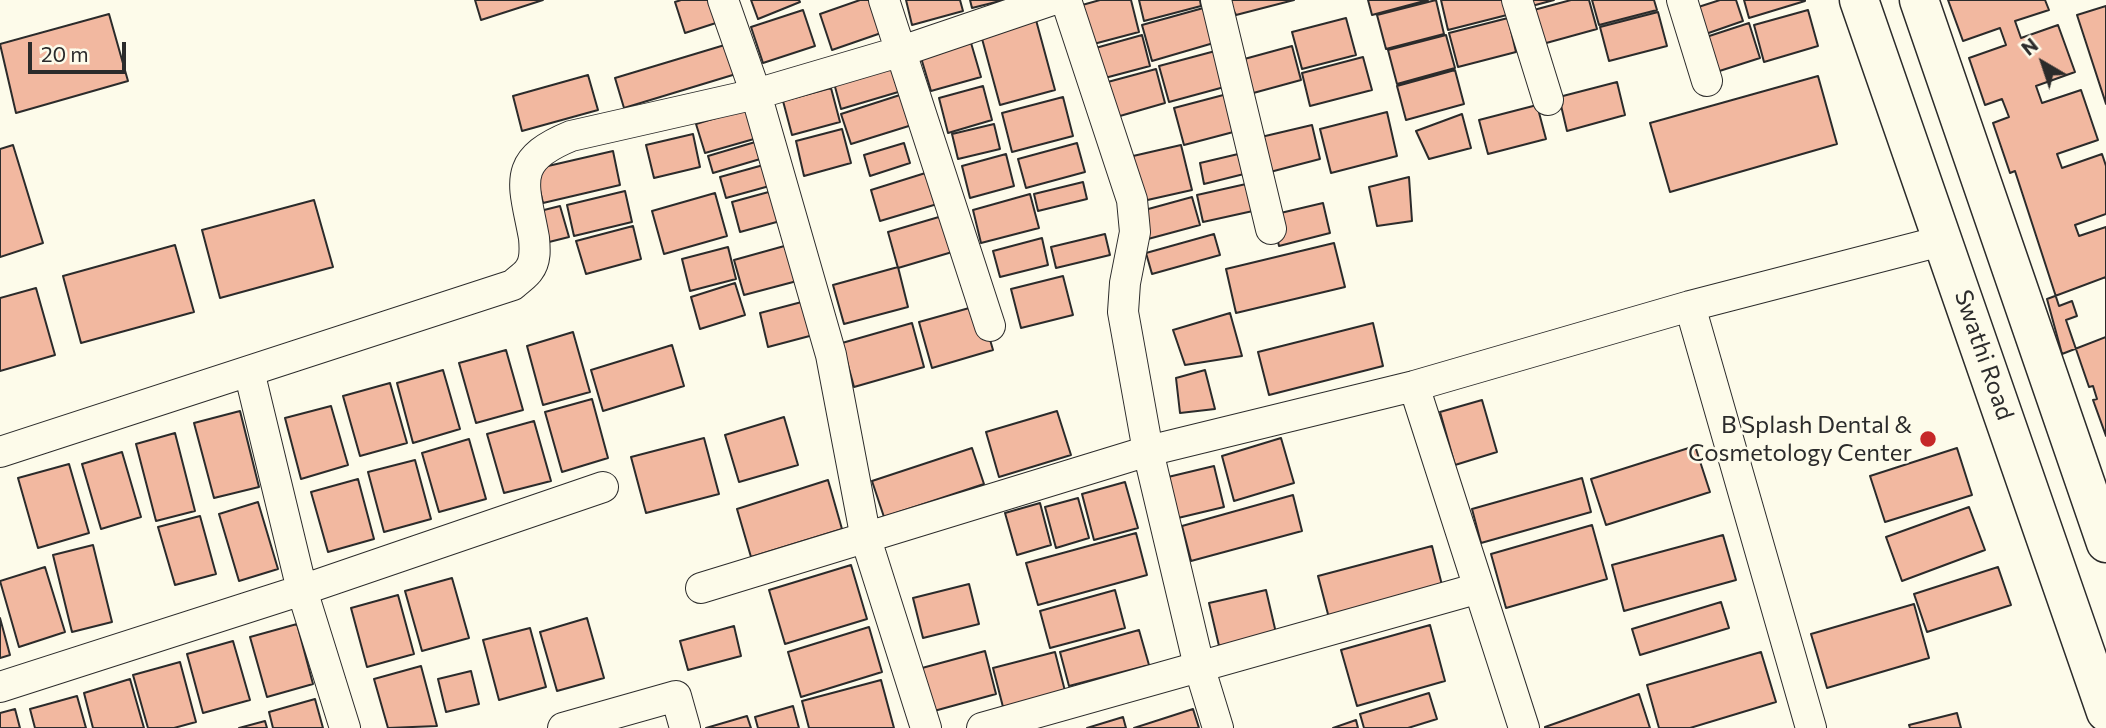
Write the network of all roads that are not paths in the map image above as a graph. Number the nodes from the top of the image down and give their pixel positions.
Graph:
1 (723, 0) edge
2 (884, 0) edge
3 (1052, 0) edge
4 (1066, 0) edge
5 (1216, 0) edge
6 (1517, 0) edge
7 (1682, 0) edge
8 (1859, 0) edge
9 (1919, 0) edge
10 (902, 51) junction
11 (1707, 81) dead end
12 (756, 94) junction
13 (1548, 100) dead end
14 (1271, 229) dead end
15 (1945, 240) junction
16 (1690, 306) junction
17 (990, 326) dead end
18 (249, 371) junction
19 (1414, 386) junction
20 (1148, 451) junction
21 (0, 452) edge
22 (603, 487) dead end
23 (866, 539) junction
24 (2106, 543) edge
25 (701, 588) dead end
26 (1479, 588) junction
27 (302, 590) junction
28 (1199, 666) junction
29 (0, 687) edge
30 (2106, 712) edge
31 (345, 728) edge
32 (563, 728) edge
33 (685, 728) edge
34 (926, 728) edge
35 (982, 728) edge
36 (1218, 728) edge
37 (1524, 728) edge
38 (1811, 728) edge

1 - 12 street
2 - 10 street
3 - 10 street
4 - 20 street
5 - 14 street
6 - 13 street
7 - 11 street
8 - 15 street, Swathi Road
9 - 24 street
10 - 12 street
10 - 17 street
12 - 18 street
12 - 23 street
15 - 16 street
15 - 30 street, Swathi Road
16 - 19 street
16 - 38 street
18 - 21 street
18 - 27 street
19 - 20 street
19 - 26 street
20 - 23 street
20 - 28 street
22 - 27 street
23 - 25 street
23 - 34 street
26 - 28 street
26 - 37 street
27 - 29 street
27 - 31 street
28 - 35 street
28 - 36 street
32 - 33 street

